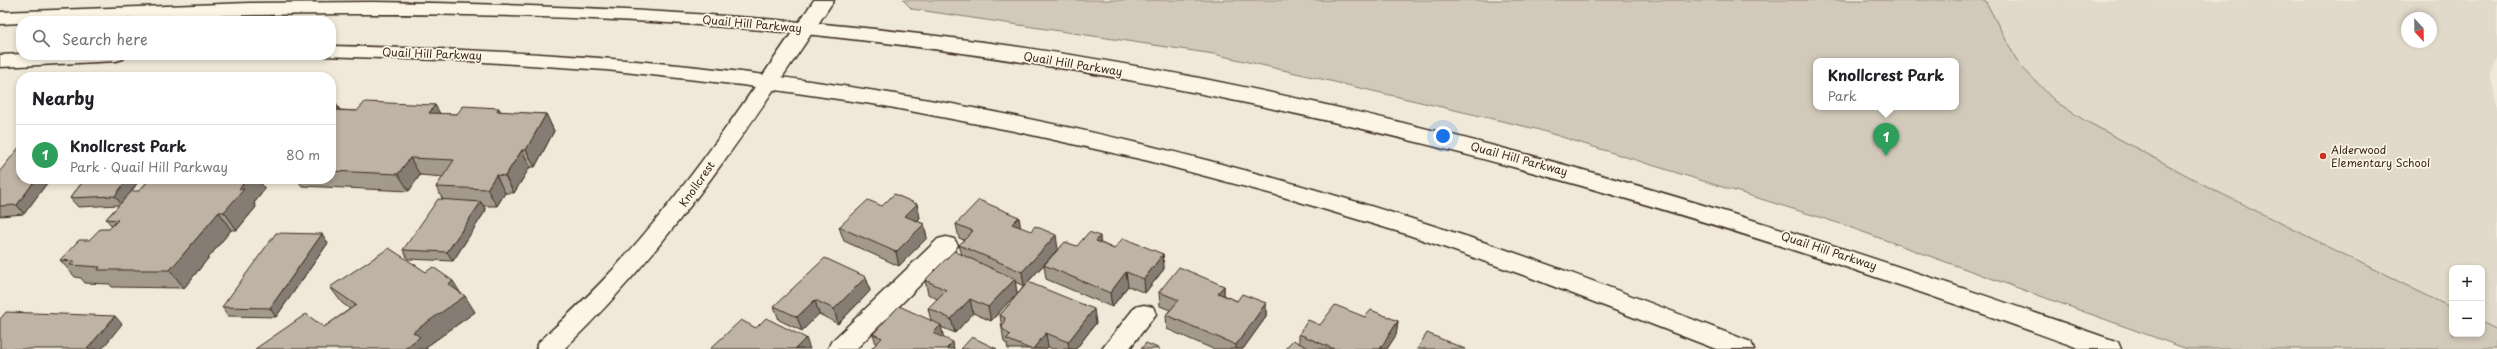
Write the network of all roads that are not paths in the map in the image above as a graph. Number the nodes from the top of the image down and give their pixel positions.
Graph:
1 (824, 0) edge
2 (40, 16) edge
3 (16, 17) edge
4 (0, 18) edge
5 (804, 29) junction
6 (336, 52) edge
7 (19, 60) edge
8 (0, 61) edge
9 (769, 82) junction
10 (946, 245) dead end
11 (1144, 314) dead end
12 (548, 349) edge
13 (840, 349) edge
14 (1114, 349) edge
15 (1742, 349) edge
16 (2109, 349) edge

1 - 5 main road, Knollcrest
2 - 5 main road, Quail Hill Parkway
3 - 4 main road, Quail Hill Parkway
5 - 9 main road, Knollcrest
5 - 16 main road, Quail Hill Parkway
6 - 9 main road, Quail Hill Parkway
7 - 8 main road
9 - 12 main road, Knollcrest
9 - 15 main road, Quail Hill Parkway
10 - 13 main road
11 - 14 main road

